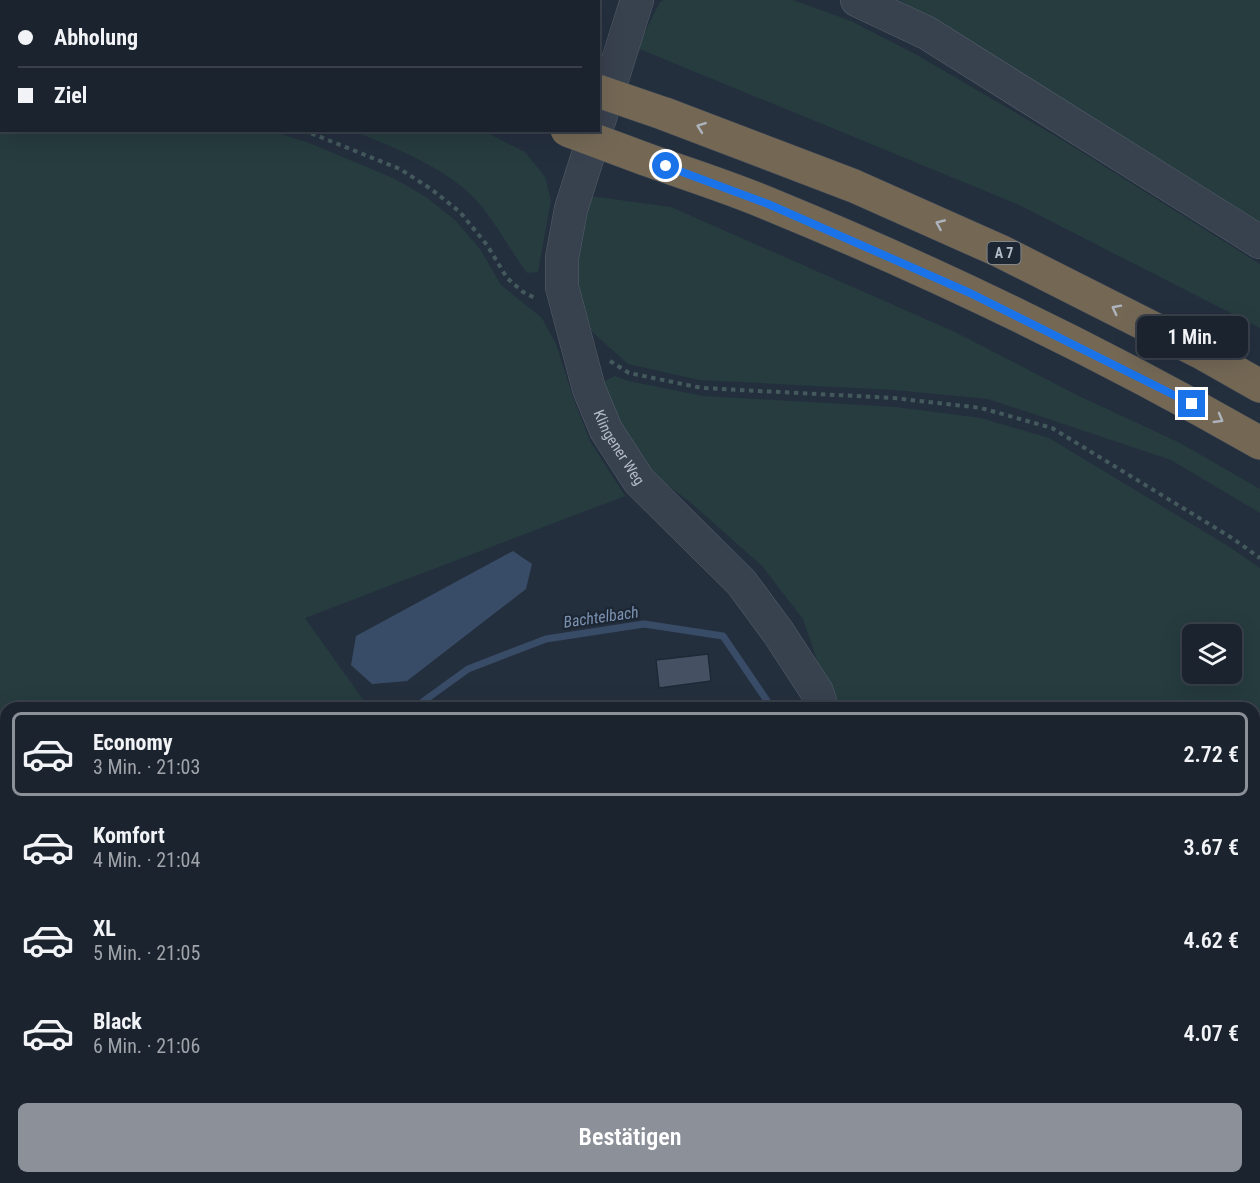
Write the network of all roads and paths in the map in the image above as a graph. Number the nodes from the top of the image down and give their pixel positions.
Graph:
1 (637, 0) edge
2 (858, 0) edge
3 (600, 92) edge
4 (600, 116) edge
5 (308, 132) edge
6 (572, 132) edge
7 (595, 132) edge
8 (1260, 242) edge
9 (572, 327) junction
10 (1260, 386) edge
11 (1260, 443) edge
12 (1260, 558) edge
13 (820, 702) edge

1 - 4 street
2 - 8 street
10 -> 3 highway, A 7, bridge
5 - 9 path
6 -> 11 highway, bridge
7 - 9 street, Klingener Weg
9 - 12 path
9 - 13 street, Klingener Weg

